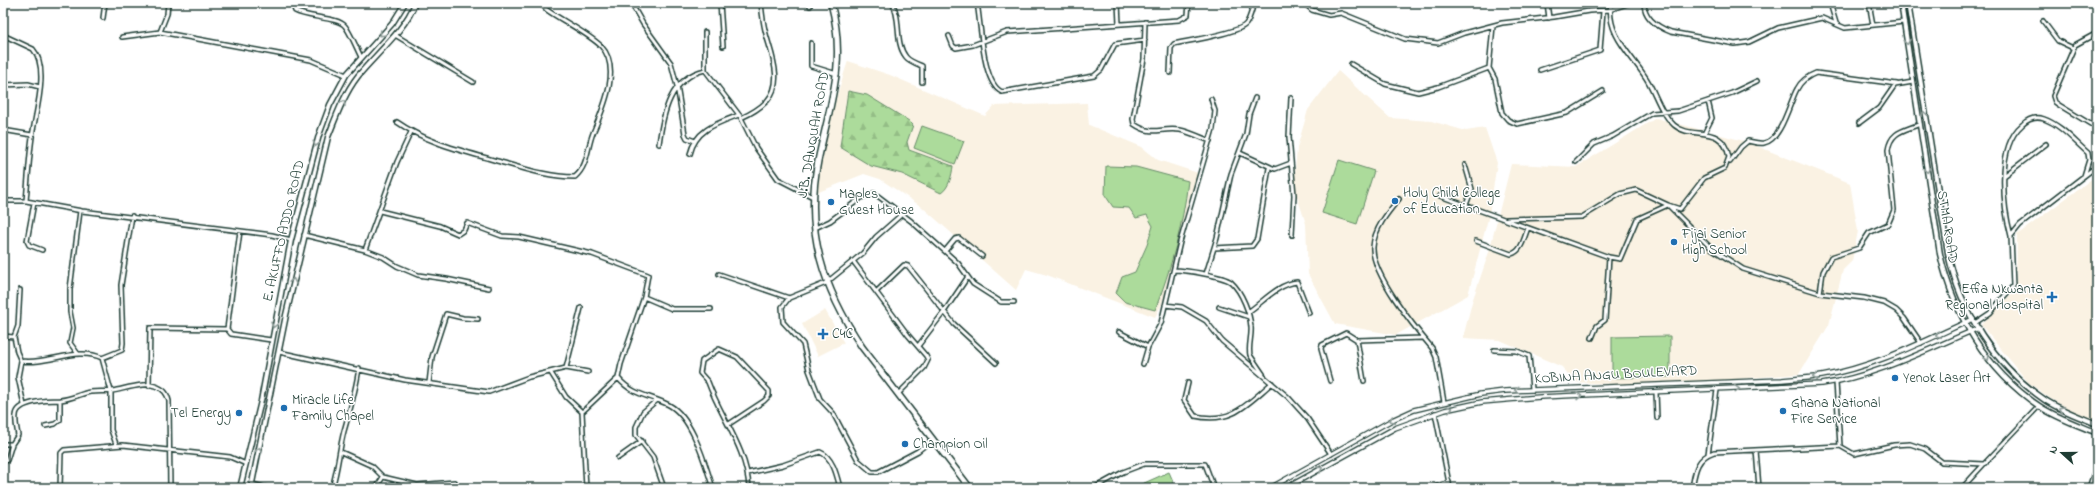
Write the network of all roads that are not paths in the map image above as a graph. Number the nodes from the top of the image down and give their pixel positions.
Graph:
1 (105, 3) edge
2 (168, 3) edge
3 (292, 3) edge
4 (405, 3) edge
5 (415, 3) edge
6 (540, 3) edge
7 (631, 3) edge
8 (720, 3) edge
9 (761, 3) edge
10 (831, 3) edge
11 (892, 3) edge
12 (977, 3) edge
13 (1118, 3) edge
14 (1189, 3) edge
15 (1254, 3) edge
16 (1304, 3) edge
17 (1547, 3) edge
18 (1611, 3) edge
19 (1630, 3) edge
20 (1644, 3) edge
21 (1830, 3) edge
22 (1869, 3) edge
23 (1901, 3) edge
24 (1908, 3) edge
25 (1609, 10) junction
26 (1603, 11) junction
27 (103, 18) dead end
28 (1549, 18) junction
29 (2043, 21) dead end
30 (1145, 22) junction
31 (1904, 22) junction
32 (1836, 23) junction
33 (1119, 24) junction
34 (1873, 25) junction
35 (1493, 26) junction
36 (160, 32) junction
37 (705, 32) dead end
38 (2097, 33) edge
39 (3, 35) edge
40 (395, 35) junction
41 (949, 36) dead end
42 (122, 37) dead end
43 (1145, 40) junction
44 (981, 42) junction
45 (811, 43) dead end
46 (723, 46) dead end
47 (2073, 48) junction
48 (361, 57) junction
49 (1351, 64) dead end
50 (1488, 68) junction
51 (705, 70) junction
52 (1540, 70) dead end
53 (1170, 73) dead end
54 (346, 75) junction
55 (837, 75) junction
56 (1756, 81) dead end
57 (473, 82) dead end
58 (922, 82) dead end
59 (1913, 82) junction
60 (1897, 84) junction
61 (3, 85) edge
62 (677, 86) junction
63 (40, 88) junction
64 (1603, 91) dead end
65 (1255, 98) dead end
66 (1291, 98) dead end
67 (1211, 99) dead end
68 (1708, 101) junction
69 (1664, 112) junction
70 (739, 115) junction
71 (741, 118) junction
72 (397, 122) dead end
73 (1859, 123) dead end
74 (1920, 124) junction
75 (2097, 128) edge
76 (3, 130) edge
77 (411, 132) junction
78 (1705, 132) junction
79 (32, 135) junction
80 (695, 141) junction
81 (1210, 141) junction
82 (658, 144) dead end
83 (2046, 144) dead end
84 (1240, 153) junction
85 (690, 154) dead end
86 (1576, 162) dead end
87 (1292, 163) junction
88 (1465, 165) dead end
89 (2097, 166) edge
90 (1269, 168) junction
91 (1725, 168) junction
92 (2004, 176) junction
93 (2084, 176) junction
94 (1440, 196) dead end
95 (813, 197) junction
96 (1399, 199) dead end
97 (3, 201) edge
98 (26, 201) junction
99 (34, 202) junction
100 (1466, 205) junction
101 (1668, 205) junction
102 (80, 211) junction
103 (380, 211) junction
104 (901, 215) junction
105 (132, 216) junction
106 (1505, 219) junction
107 (815, 228) junction
108 (1528, 228) junction
109 (240, 231) junction
110 (304, 235) junction
111 (1292, 235) dead end
112 (2011, 236) junction
113 (291, 240) junction
114 (1476, 241) dead end
115 (1214, 248) junction
116 (42, 250) dead end
117 (365, 250) junction
118 (945, 252) junction
119 (982, 256) dead end
120 (1609, 257) junction
121 (853, 262) junction
122 (1174, 270) junction
123 (719, 274) dead end
124 (1206, 274) junction
125 (967, 278) junction
126 (826, 283) junction
127 (489, 288) dead end
128 (20, 290) dead end
129 (876, 292) junction
130 (1820, 293) junction
131 (644, 297) junction
132 (789, 298) junction
133 (1014, 302) dead end
134 (1165, 305) junction
135 (1219, 307) dead end
136 (581, 308) dead end
137 (711, 309) dead end
138 (944, 312) junction
139 (1248, 312) junction
140 (1309, 313) dead end
141 (1249, 317) junction
142 (478, 319) dead end
143 (1974, 321) junction
144 (1965, 322) junction
145 (1979, 328) junction
146 (227, 329) junction
147 (1119, 332) dead end
148 (1971, 332) junction
149 (3, 336) edge
150 (14, 337) junction
151 (1423, 338) junction
152 (1592, 338) dead end
153 (271, 340) junction
154 (1357, 340) junction
155 (1921, 343) junction
156 (918, 346) junction
157 (1148, 347) junction
158 (1494, 350) dead end
159 (1925, 350) junction
160 (279, 352) junction
161 (78, 354) junction
162 (102, 358) junction
163 (21, 361) junction
164 (996, 363) dead end
165 (1143, 364) dead end
166 (359, 368) junction
167 (566, 368) junction
168 (588, 372) dead end
169 (551, 373) junction
170 (1264, 377) junction
171 (618, 378) junction
172 (1330, 381) dead end
173 (1364, 381) dead end
174 (429, 382) junction
175 (1836, 382) junction
176 (1188, 383) dead end
177 (1272, 383) junction
178 (149, 386) junction
179 (1532, 390) junction
180 (1717, 390) junction
181 (111, 391) junction
182 (1656, 392) junction
183 (898, 394) junction
184 (60, 400) junction
185 (656, 401) junction
186 (1444, 402) junction
187 (24, 405) junction
188 (2039, 406) junction
189 (582, 412) junction
190 (1435, 413) junction
191 (1657, 418) dead end
192 (729, 424) junction
193 (2097, 424) edge
194 (45, 426) dead end
195 (2097, 433) edge
196 (933, 439) junction
197 (642, 441) junction
198 (3, 444) edge
199 (12, 444) junction
200 (116, 444) junction
201 (1840, 446) junction
202 (2097, 447) edge
203 (168, 449) junction
204 (1756, 450) junction
205 (341, 452) junction
206 (1331, 454) junction
207 (1708, 454) junction
208 (618, 458) dead end
209 (1335, 461) junction
210 (3, 463) edge
211 (246, 464) junction
212 (1984, 464) junction
213 (748, 473) junction
214 (383, 478) junction
215 (455, 482) dead end
216 (1449, 482) junction
217 (251, 486) edge
218 (60, 488) edge
219 (170, 488) edge
220 (240, 488) edge
221 (267, 488) edge
222 (332, 488) edge
223 (376, 488) edge
224 (586, 488) edge
225 (664, 488) edge
226 (713, 488) edge
227 (749, 488) edge
228 (840, 488) edge
229 (970, 488) edge
230 (1094, 488) edge
231 (1214, 488) edge
232 (1270, 488) edge
233 (1286, 488) edge
234 (1432, 488) edge
235 (1450, 488) edge
236 (1692, 488) edge
237 (1759, 488) edge
238 (1962, 488) edge
239 (2089, 488) edge

1 - 27 street
2 - 36 street
3 - 48 street
4 -> 48 main road, E. AKUFFO ADDO ROAD
5 - 40 main road, E. AKUFFO ADDO ROAD
6 - 77 street
7 - 62 street
8 - 46 street
9 - 71 street
10 - 55 highway, J.B. DANQUAH ROAD
11 - 58 street
12 - 44 street
13 - 33 street
14 - 30 street
15 - 53 street
16 - 35 street
17 - 28 street
18 - 25 street
19 - 25 street
20 - 32 street
21 - 32 street
22 - 34 street
23 - 31 main road, STMA ROAD
143 -> 24 main road, STMA ROAD
25 - 26 street
25 - 69 street
26 - 28 street
26 - 52 street
28 - 35 street
29 - 47 street
30 - 33 street
30 - 43 street
31 - 34 street
31 -> 59 main road, STMA ROAD
32 - 34 street
33 - 44 street
35 - 50 street
36 - 42 street
36 - 54 street
37 - 51 street
38 - 47 street
39 - 63 street
40 - 57 street
110 -> 40 main road, E. AKUFFO ADDO ROAD
41 - 44 street
43 - 44 street
43 - 81 street
45 - 55 street
47 - 75 street
48 - 54 main road, E. AKUFFO ADDO ROAD
49 - 50 street
50 - 64 street
51 - 62 street
51 - 70 street
54 -> 113 main road, E. AKUFFO ADDO ROAD
55 - 95 highway, J.B. DANQUAH ROAD
56 - 68 street
59 - 60 street
59 - 74 main road, STMA ROAD
60 - 73 street
60 - 91 street
61 - 63 street
62 - 80 street
62 - 82 street
63 - 79 street
65 - 84 street
66 - 87 street
67 - 81 street
68 - 69 street
68 - 78 street
69 - 78 street
69 - 86 street
70 - 71 street
70 - 80 street
71 - 95 street
72 - 77 street
74 - 130 street
74 -> 144 main road, STMA ROAD
76 - 79 street
77 - 103 street
78 - 91 street
79 - 98 street
80 - 85 street
81 - 122 street
83 - 92 street
84 - 90 street
84 - 115 street
87 - 90 street
87 - 111 street
88 - 100 street
89 - 93 street
90 - 115 street
91 - 101 street
92 - 93 street
92 - 112 street
93 - 112 street
94 - 100 street
95 - 107 highway, J.B. DANQUAH ROAD
96 - 151 street
97 - 98 street
98 - 99 street
99 - 102 street
99 - 116 street
100 - 106 street
101 - 106 street
101 - 120 street
101 - 130 street
102 - 105 street
102 - 161 street
103 - 117 street
103 - 131 street
104 - 107 street
104 - 118 street
104 - 121 street
105 - 109 street
105 - 162 street
106 - 108 street
107 - 126 highway, J.B. DANQUAH ROAD
108 - 114 street
108 - 120 street
109 - 113 street
109 - 146 street
110 - 117 street
160 -> 110 main road, E. AKUFFO ADDO ROAD
112 - 143 street
113 -> 153 main road, E. AKUFFO ADDO ROAD
115 - 124 street
117 - 127 street
118 - 119 street
118 - 125 street
120 - 152 street
121 - 126 street
121 - 129 street
122 - 124 street
122 - 134 street
123 - 132 street
124 - 139 street
125 - 133 street
125 - 138 street
126 - 132 street
126 - 183 highway, J.B. DANQUAH ROAD
128 - 150 street
129 - 138 street
129 - 156 street
130 - 155 street
131 - 137 street
131 - 171 street
132 - 196 street
134 - 157 street
134 - 170 street
135 - 141 street
136 - 167 street
138 - 156 street
138 - 164 street
139 - 140 street
139 - 141 street
141 - 170 street
142 - 174 street
143 - 144 street, KOBINA ANGU BOULEVARD
143 - 145 main road, STMA ROAD
144 - 148 main road, STMA ROAD
144 -> 155 street, KOBINA ANGU BOULEVARD
145 - 148 street, KOBINA ANGU BOULEVARD
193 -> 145 main road, STMA ROAD
146 - 153 street
146 - 178 street
147 - 157 street
148 - 159 street, KOBINA ANGU BOULEVARD
148 -> 188 main road, STMA ROAD
149 - 150 street
150 - 163 street
151 - 154 street
151 - 186 street
153 - 211 main road, E. AKUFFO ADDO ROAD
154 - 172 street
154 - 173 street
155 - 159 street
155 -> 179 street, KOBINA ANGU BOULEVARD
156 - 183 street
157 - 165 street
158 - 179 street
159 - 175 street, KOBINA ANGU BOULEVARD
160 - 166 street
217 -> 160 main road, E. AKUFFO ADDO ROAD
161 - 162 street
161 - 163 street
162 - 181 street
163 - 187 street
166 - 174 street
166 - 205 street
167 - 168 street
167 - 169 street
169 - 174 street
169 - 189 street
170 - 177 street
171 - 185 street
171 - 189 street
180 -> 175 street, KOBINA ANGU BOULEVARD
175 - 201 street
176 - 177 street
177 - 206 street
178 - 181 street
178 - 203 street
179 -> 186 street, KOBINA ANGU BOULEVARD
180 - 182 street, KOBINA ANGU BOULEVARD
180 - 207 street
181 - 184 street
181 - 200 street
190 -> 182 street, KOBINA ANGU BOULEVARD
182 - 191 street
183 - 196 highway, J.B. DANQUAH ROAD
184 - 187 street
184 - 194 street
185 - 197 street
185 - 226 street
186 -> 206 street, KOBINA ANGU BOULEVARD
187 - 199 street
188 - 195 main road, STMA ROAD
188 - 212 street
189 - 224 street
190 - 209 street, KOBINA ANGU BOULEVARD
190 - 216 street
192 - 192 street
192 - 213 street
196 - 229 highway, J.B. DANQUAH ROAD
197 - 208 street
197 - 225 street
198 - 199 street
199 - 210 street
200 - 203 street
200 - 218 street
201 - 204 street
201 - 212 street
202 - 239 street
203 - 211 street
203 - 219 street
204 - 207 street
204 - 237 street
205 - 214 street
205 - 222 street
206 - 209 street
206 - 232 street, KOBINA ANGU BOULEVARD
207 - 236 street
233 -> 209 street, KOBINA ANGU BOULEVARD
211 - 220 main road, E. AKUFFO ADDO ROAD
212 - 238 street
213 - 227 street
213 - 228 street
214 - 215 street
214 - 223 street
216 - 234 street
216 - 235 street
217 - 221 street
230 - 231 street

